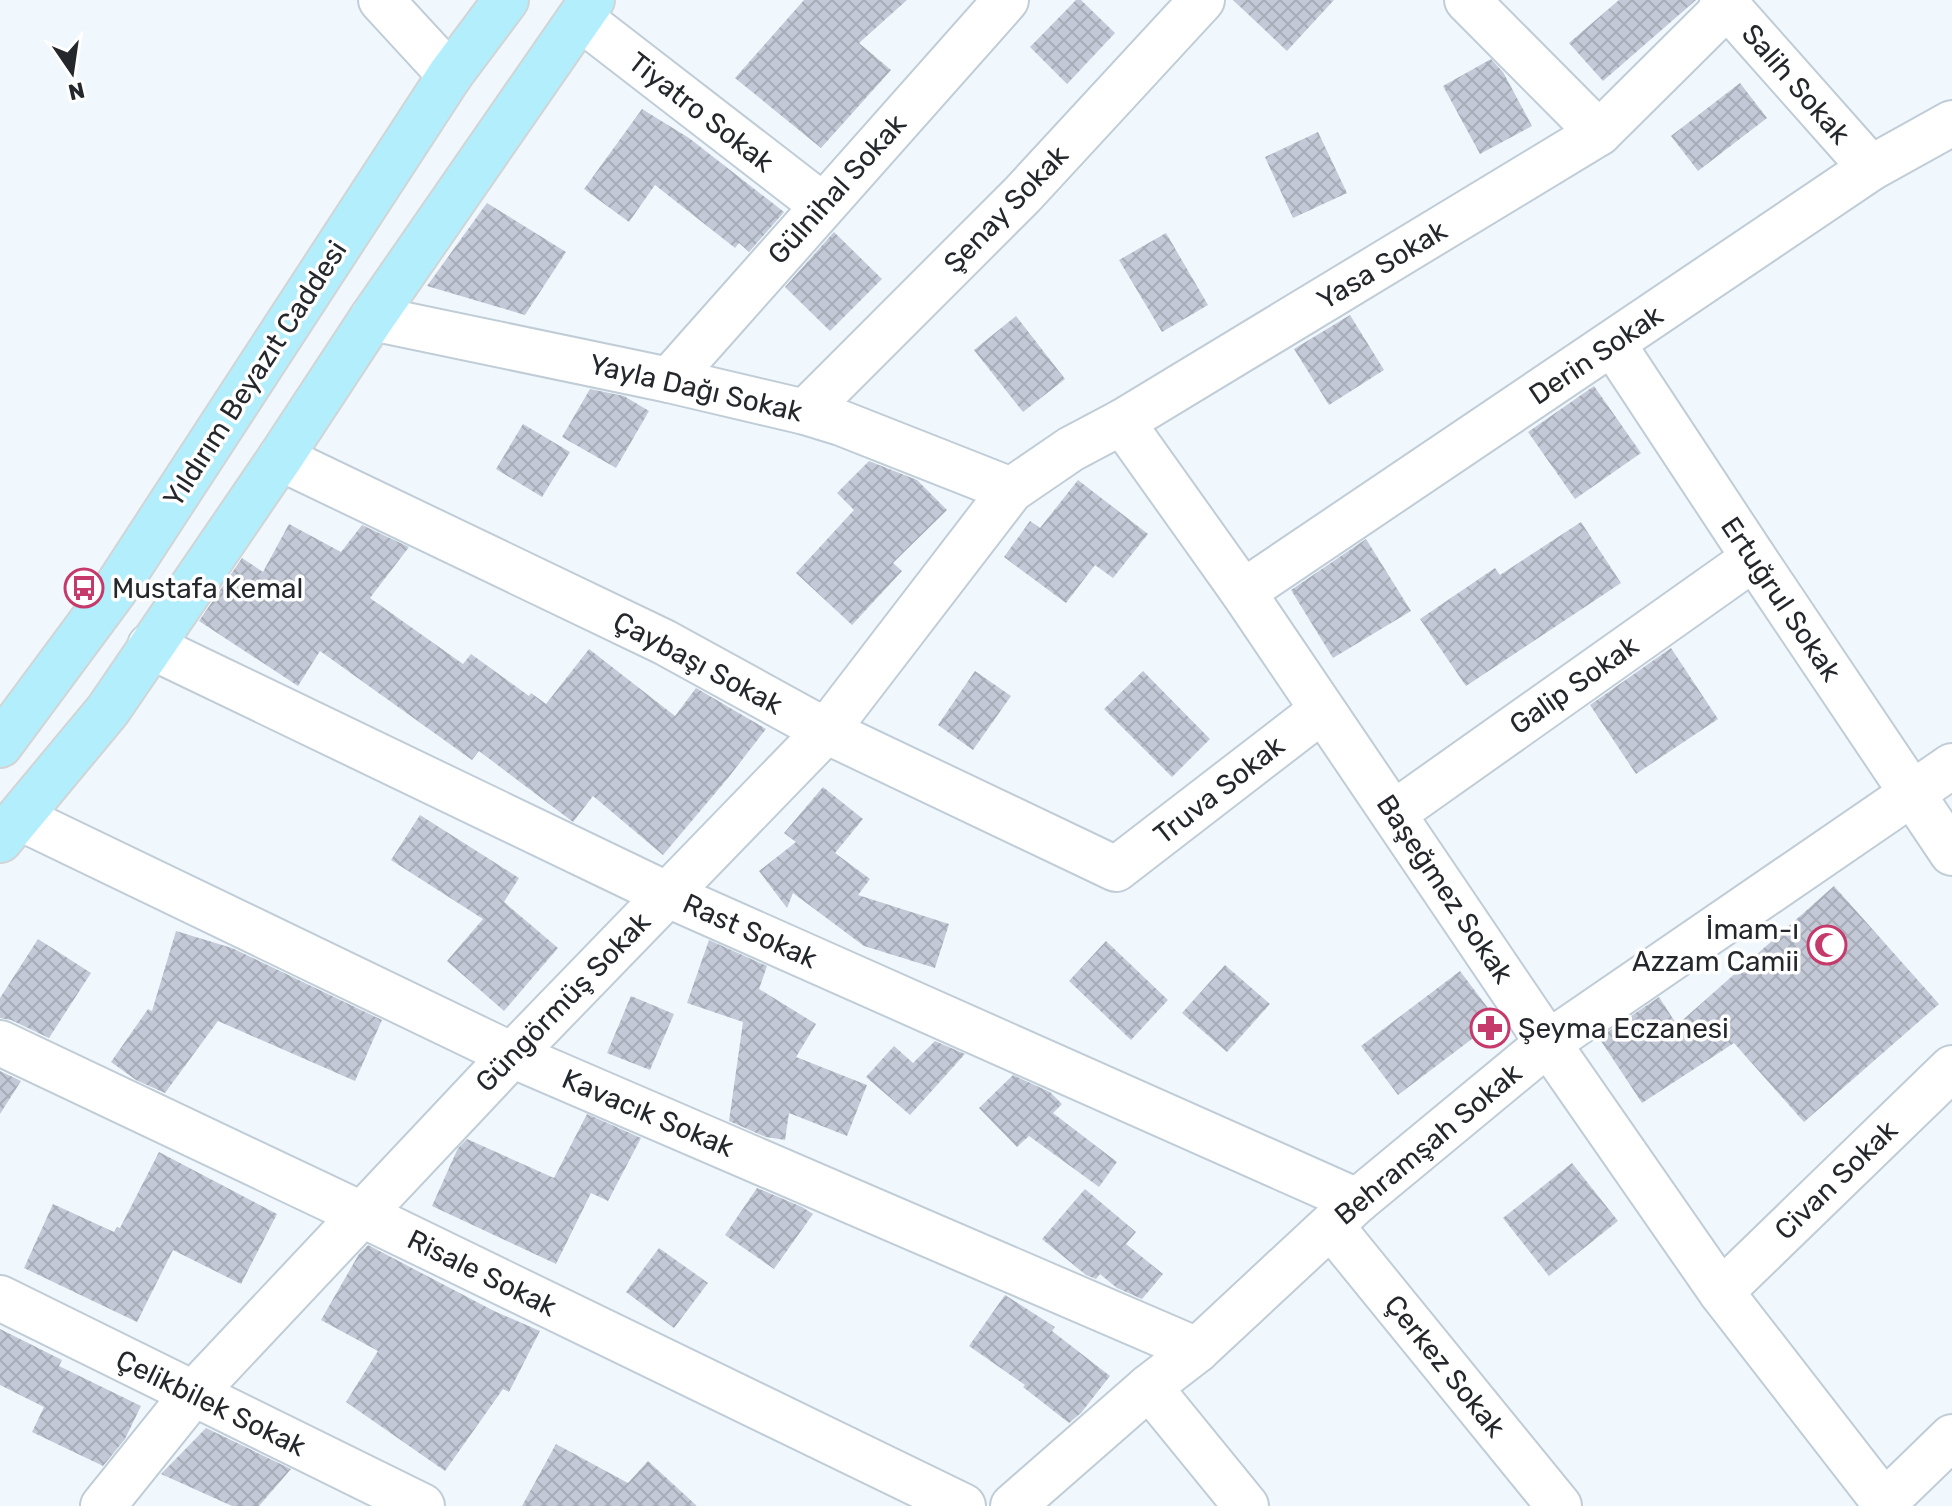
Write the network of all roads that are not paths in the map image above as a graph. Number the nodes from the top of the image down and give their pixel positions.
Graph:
1 (381, 0) edge
2 (506, 0) edge
3 (1006, 0) edge
4 (1202, 0) edge
5 (1467, 0) edge
6 (1725, 3) edge
7 (586, 9) edge
8 (450, 75) junction
9 (1952, 123) edge
10 (1599, 133) junction
11 (1871, 168) junction
12 (822, 205) junction
13 (372, 318) junction
14 (1613, 344) junction
15 (669, 380) junction
16 (805, 412) junction
17 (1122, 422) junction
18 (280, 458) junction
19 (1011, 490) junction
20 (1754, 558) junction
21 (1243, 592) junction
22 (150, 646) junction
23 (1321, 711) junction
24 (826, 731) junction
25 (0, 745) edge
26 (1952, 766) edge
27 (1912, 794) junction
28 (1394, 813) junction
29 (10, 829) edge
30 (1952, 853) edge
31 (1116, 869) joint
32 (666, 894) junction
33 (0, 1043) edge
34 (1548, 1043) junction
35 (512, 1055) junction
36 (1952, 1068) edge
37 (1344, 1213) junction
38 (361, 1214) junction
39 (1721, 1292) junction
40 (0, 1298) edge
41 (1197, 1350) junction
42 (1149, 1387) junction
43 (193, 1394) junction
44 (1952, 1437) edge
45 (1884, 1505) edge
46 (103, 1506) edge
47 (422, 1506) edge
48 (963, 1506) edge
49 (1013, 1506) edge
50 (1246, 1506) edge
51 (1559, 1506) edge

1 - 8 street
2 - 8 main road, Yıldırım Beyazıt Caddesi
3 - 12 street, Gülnihal Sokak
4 - 16 street, Şenay Sokak
5 - 10 street
6 - 10 street, Yasa Sokak
6 - 11 street, Salih Sokak
7 - 12 street, Tiyatro Sokak
7 - 13 main road
8 - 25 main road, Yıldırım Beyazıt Caddesi
9 - 11 street, Derin Sokak
10 - 17 street, Yasa Sokak
11 - 14 street, Derin Sokak
12 - 15 street, Gülnihal Sokak
13 - 15 street, Yayla Dağı Sokak
13 - 18 main road
14 - 20 street, Ertuğrul Sokak
14 - 21 street, Derin Sokak
15 - 16 street, Yayla Dağı Sokak
16 - 19 street, Yayla Dağı Sokak
17 - 19 street, Yasa Sokak
17 - 21 street, Başeğmez Sokak
18 - 22 main road
18 - 24 street, Çaybaşı Sokak
19 - 24 street, Güngörmüş Sokak
20 - 27 street, Ertuğrul Sokak
20 - 28 street, Galip Sokak
21 - 23 street, Başeğmez Sokak
22 - 29 main road
22 - 32 street, Rast Sokak
23 - 28 street, Başeğmez Sokak
23 - 31 street, Truva Sokak
24 - 31 street, Çaybaşı Sokak
24 - 32 street, Güngörmüş Sokak
26 - 27 street, Behramşah Sokak
27 - 30 street, Ertuğrul Sokak
27 - 34 street, Behramşah Sokak
28 - 34 street, Başeğmez Sokak
29 - 35 street, Kavacık Sokak
32 - 35 street, Güngörmüş Sokak
32 - 37 street, Rast Sokak
33 - 38 street, Risale Sokak
34 - 37 street, Behramşah Sokak
34 - 39 street, Başeğmez Sokak
35 - 38 street, Güngörmüş Sokak
35 - 41 street, Kavacık Sokak
36 - 39 street, Civan Sokak
37 - 41 street, Behramşah Sokak
37 - 51 street, Çerkez Sokak
38 - 43 street, Güngörmüş Sokak
38 - 48 street, Risale Sokak
39 - 45 street, Başeğmez Sokak
40 - 43 street, Çelikbilek Sokak
41 - 42 street, Behramşah Sokak
42 - 49 street, Behramşah Sokak
42 - 50 street
43 - 46 street, Güngörmüş Sokak
43 - 47 street, Çelikbilek Sokak
44 - 45 street

